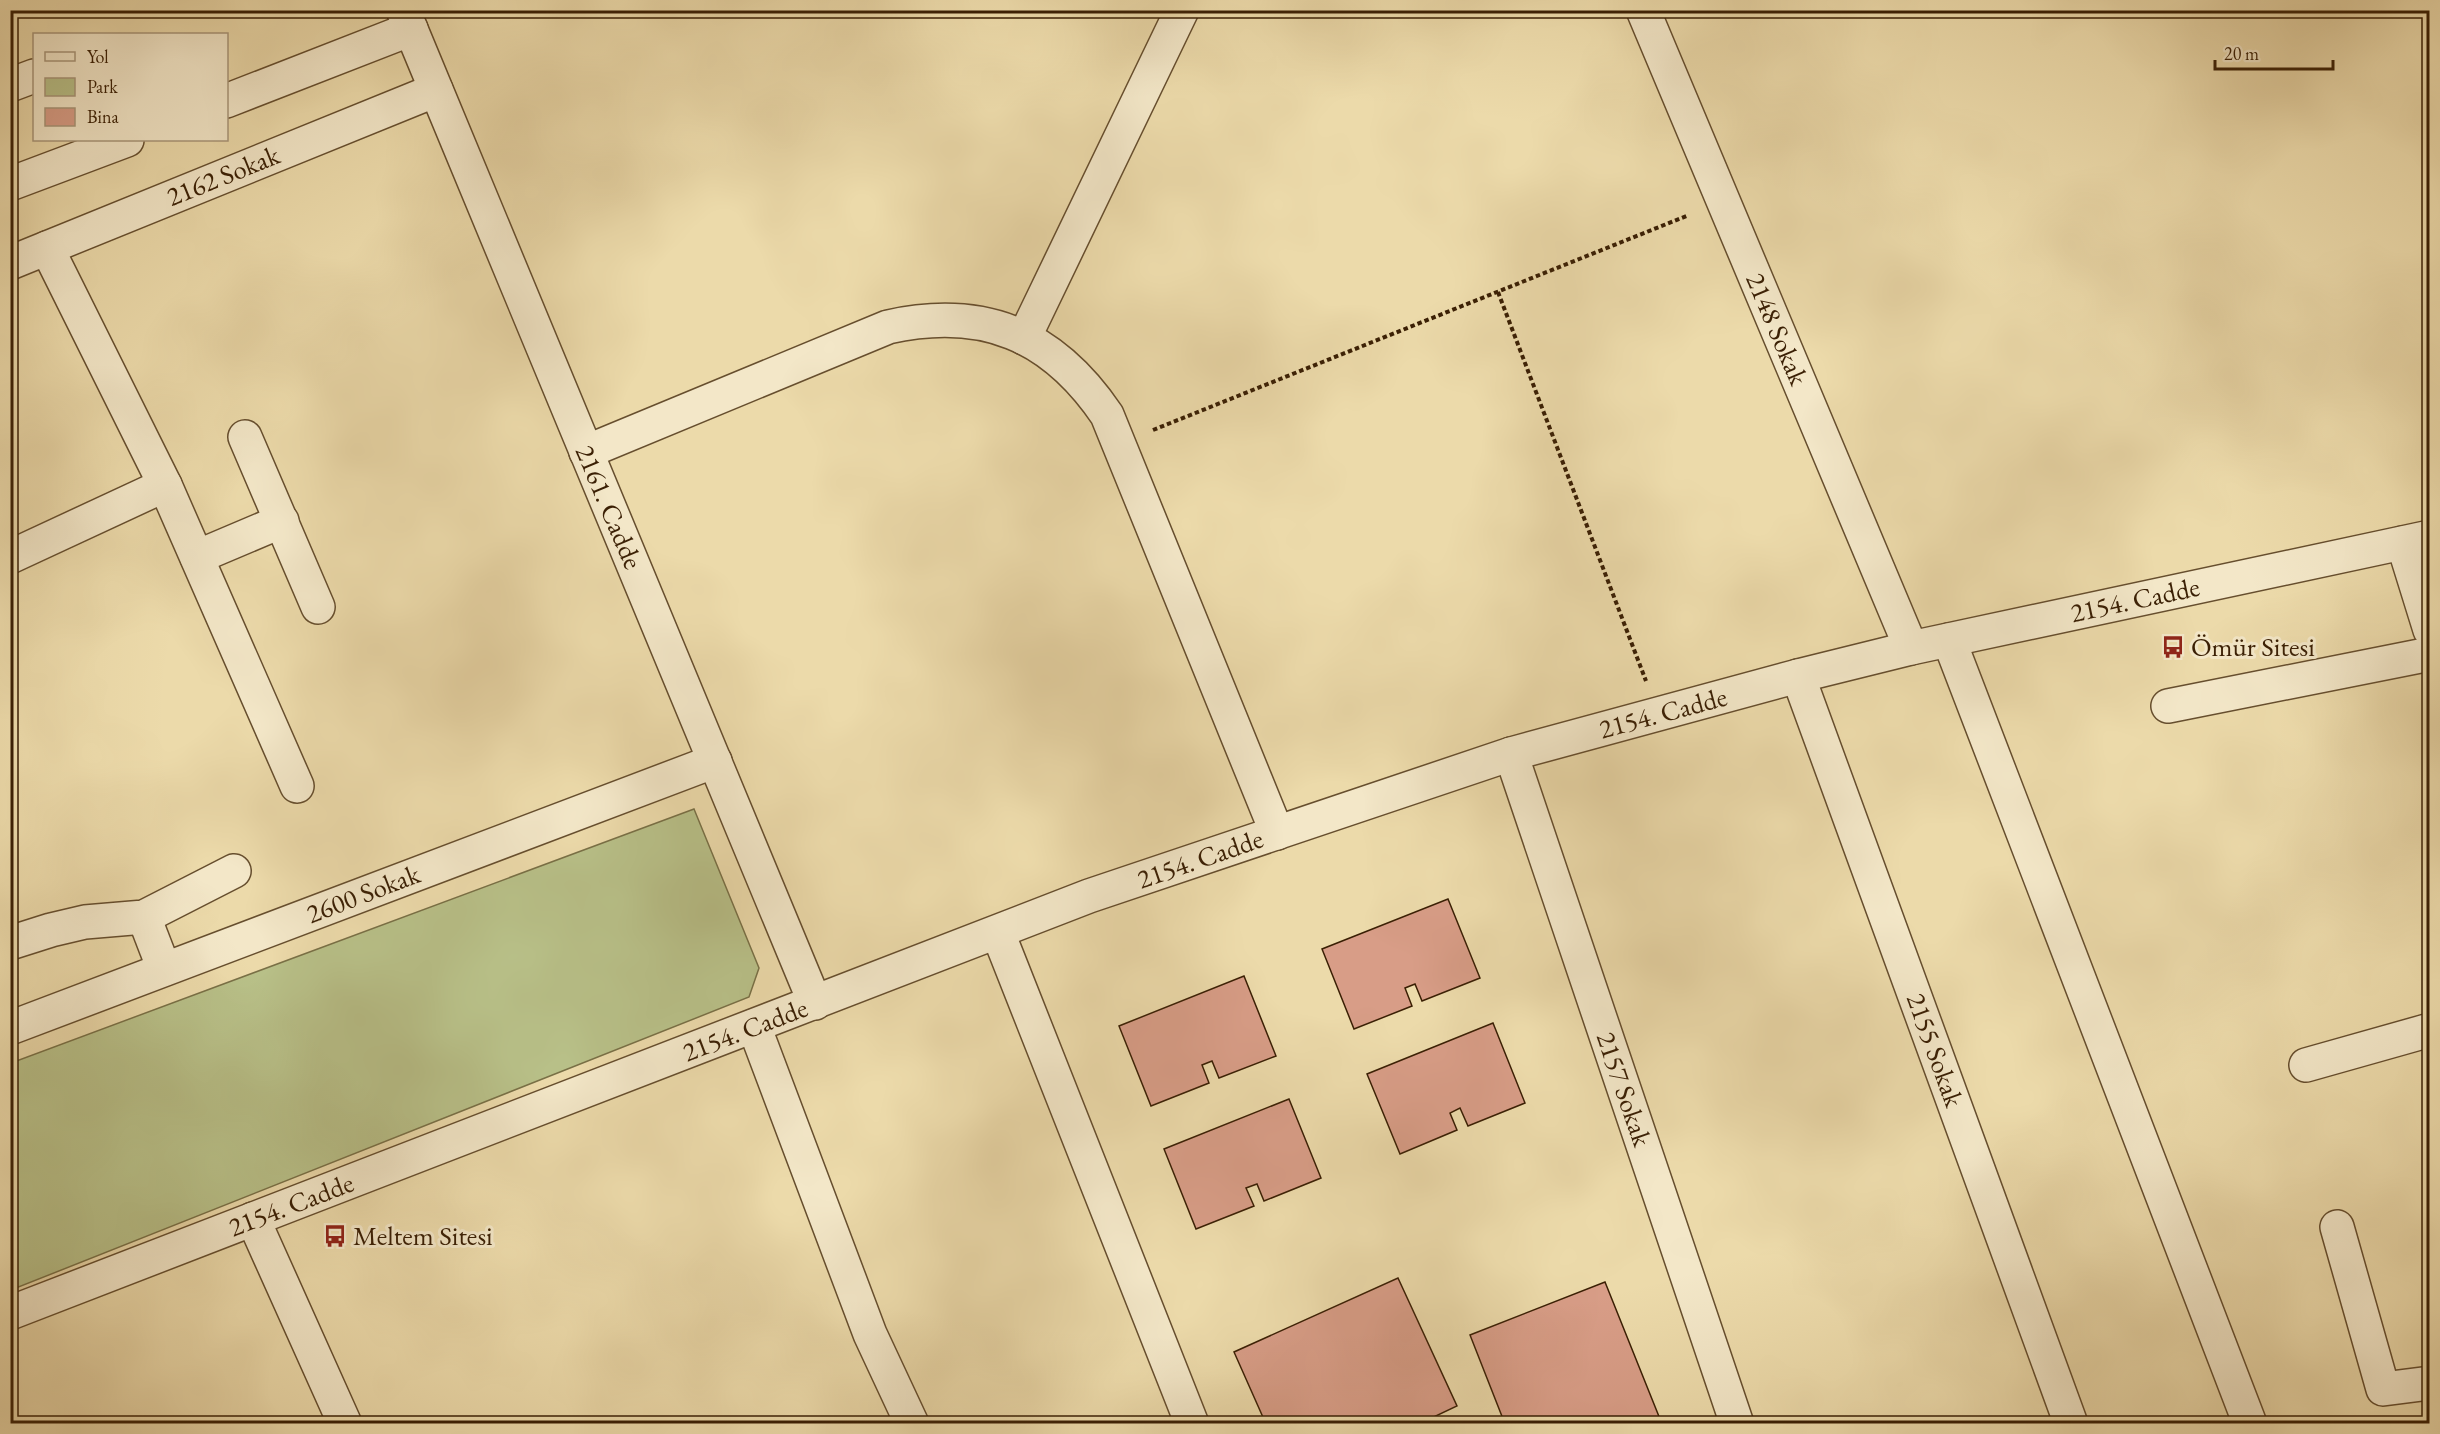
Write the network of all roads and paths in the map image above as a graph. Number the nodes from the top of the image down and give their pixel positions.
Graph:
1 (1182, 10) edge
2 (1643, 10) edge
3 (407, 20) edge
4 (33, 76) edge
5 (10, 85) edge
6 (436, 90) junction
7 (228, 100) edge
8 (124, 141) edge
9 (10, 184) edge
10 (1724, 201) junction
11 (47, 249) junction
12 (10, 263) edge
13 (1497, 292) junction
14 (1024, 338) junction
15 (245, 437) dead end
16 (1119, 444) junction
17 (586, 452) junction
18 (165, 485) junction
19 (282, 521) junction
20 (2416, 540) edge
21 (10, 557) edge
22 (197, 557) junction
23 (318, 607) dead end
24 (2430, 630) edge
25 (1949, 640) junction
26 (1911, 648) junction
27 (2430, 654) edge
28 (1798, 676) junction
29 (2168, 706) dead end
30 (1659, 714) junction
31 (1511, 754) junction
32 (715, 761) junction
33 (297, 786) dead end
34 (1277, 833) junction
35 (234, 872) dead end
36 (144, 917) junction
37 (998, 933) junction
38 (10, 943) edge
39 (164, 969) junction
40 (815, 1003) junction
41 (754, 1026) junction
42 (10, 1028) edge
43 (2430, 1030) edge
44 (2306, 1065) dead end
45 (253, 1219) junction
46 (2337, 1227) dead end
47 (10, 1313) edge
48 (2430, 1383) edge
49 (345, 1424) edge
50 (912, 1424) edge
51 (1192, 1424) edge
52 (1737, 1424) edge
53 (2071, 1424) edge
54 (2250, 1424) edge

1 - 14 street
2 - 10 street, 2148 Sokak
3 - 6 street, 2161. Cadde
3 - 7 street
4 - 5 street
6 - 11 street, 2162 Sokak
6 - 17 street, 2161. Cadde
8 - 9 street
10 - 13 path
10 - 26 street, 2148 Sokak
11 - 12 street, 2162 Sokak
11 - 18 street
13 - 16 path
13 - 30 path
14 - 16 street
14 - 17 street
15 - 19 street
16 - 34 street
17 - 32 street, 2161. Cadde
18 - 21 street
18 - 22 street
19 - 22 street
19 - 23 street
20 - 24 street
20 - 25 street, 2154. Cadde
22 - 33 street
25 - 26 street, 2154. Cadde
25 - 54 street
26 - 28 street, 2154. Cadde
27 - 29 street
28 - 30 street, 2154. Cadde
28 - 53 street, 2155 Sokak
30 - 31 street, 2154. Cadde
31 - 34 street, 2154. Cadde
31 - 52 street, 2157 Sokak
32 - 39 street, 2600 Sokak
32 - 40 street, 2161. Cadde
34 - 37 street, 2154. Cadde
35 - 36 street
36 - 38 street
36 - 39 street
37 - 40 street, 2154. Cadde
37 - 51 street
39 - 42 street, 2600 Sokak
40 - 41 street, 2154. Cadde
41 - 45 street, 2154. Cadde
41 - 50 street
43 - 44 street
45 - 47 street, 2154. Cadde
45 - 49 street
46 - 48 street

